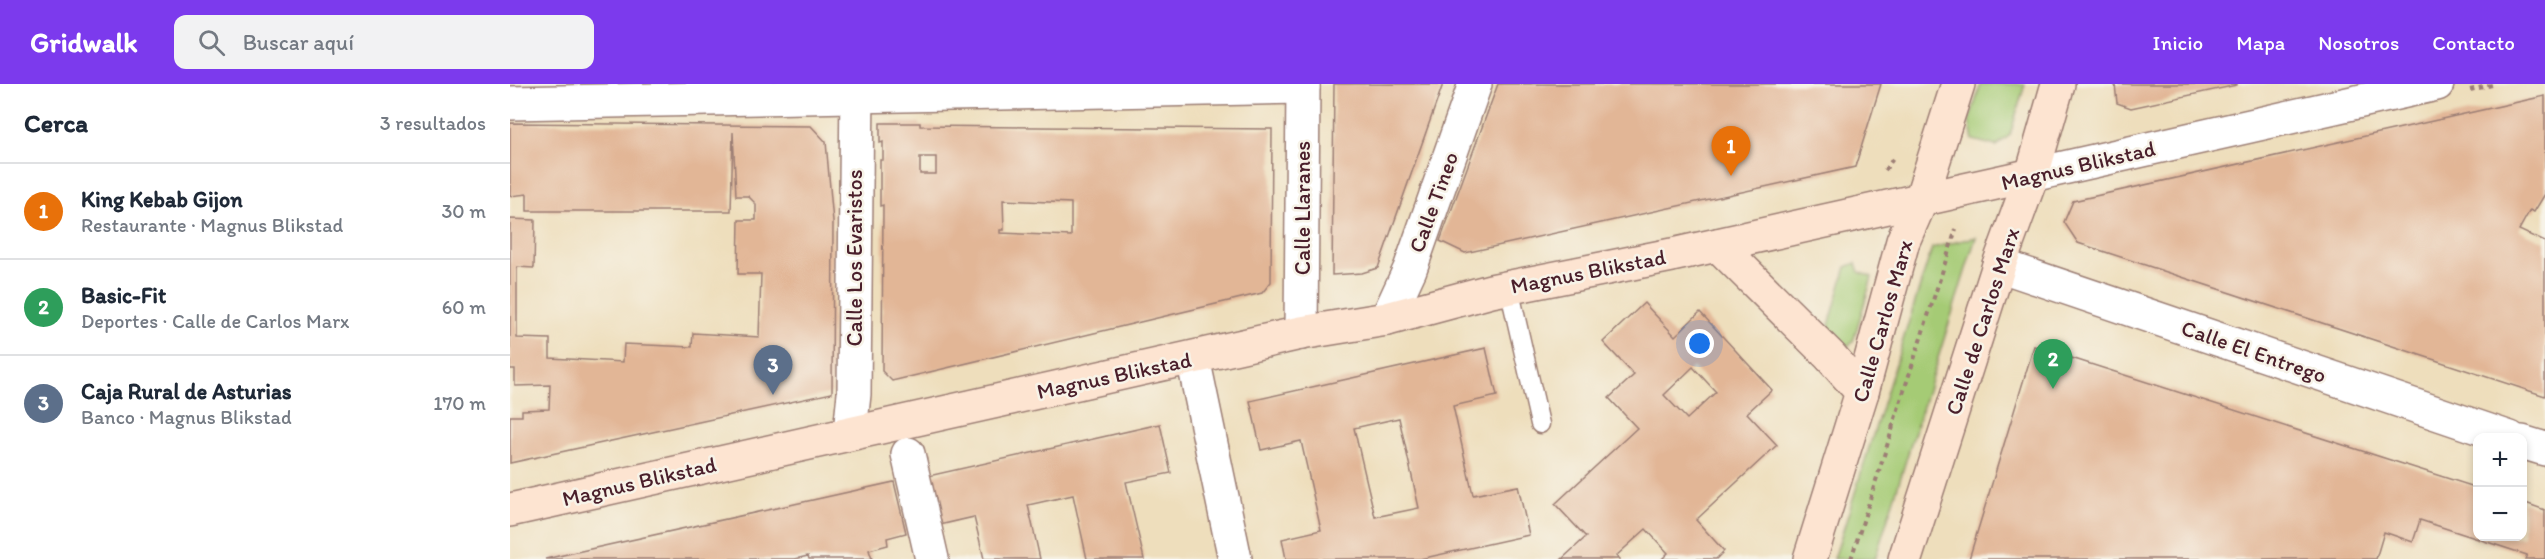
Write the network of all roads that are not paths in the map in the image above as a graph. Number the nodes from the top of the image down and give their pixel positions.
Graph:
1 (1475, 84) edge
2 (1958, 84) edge
3 (2058, 84) edge
4 (2437, 84) edge
5 (1303, 86) edge
6 (857, 90) edge
7 (510, 103) edge
8 (2032, 175) junction
9 (1921, 200) junction
10 (1718, 245) junction
11 (1999, 265) junction
12 (1509, 288) junction
13 (1387, 319) junction
14 (1301, 333) junction
15 (1193, 358) junction
16 (1862, 392) junction
17 (1540, 424) dead end
18 (850, 432) junction
19 (2495, 433) edge
20 (2527, 443) edge
21 (2545, 449) edge
22 (908, 454) dead end
23 (510, 510) edge
24 (932, 559) edge
25 (1235, 559) edge
26 (1810, 559) edge
27 (1905, 559) edge

1 - 13 street, Calle Tineo
2 - 9 street, Calle Carlos Marx
3 - 8 street, Calle de Carlos Marx
4 - 8 street, Magnus Blikstad
5 - 6 street
5 - 14 street, Calle Llaranes
6 - 7 street
6 - 18 street, Calle Los Evaristos
8 - 9 street, Magnus Blikstad
8 - 11 street, Calle de Carlos Marx
9 - 10 street, Magnus Blikstad
9 - 16 street, Calle Carlos Marx
10 - 12 street, Magnus Blikstad
10 - 16 street
11 - 19 street, Calle El Entrego
11 - 27 street, Calle de Carlos Marx
12 - 13 street, Magnus Blikstad
12 - 17 lane
13 - 14 street, Magnus Blikstad
14 - 15 street, Magnus Blikstad
15 - 18 street, Magnus Blikstad
15 - 25 street
16 - 26 street, Calle Carlos Marx
18 - 23 street, Magnus Blikstad
20 - 21 street
22 - 24 street

